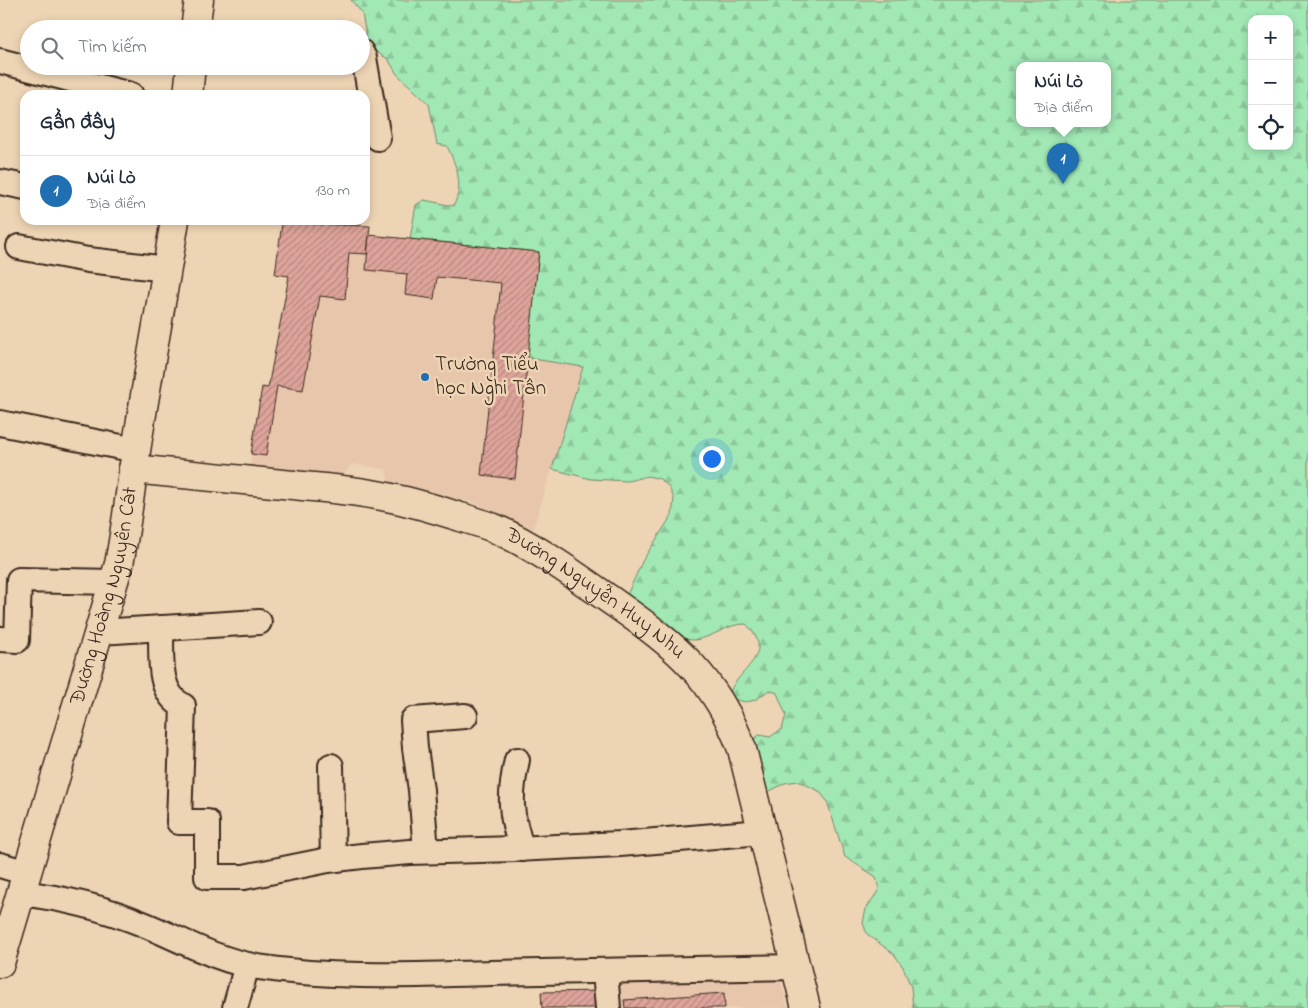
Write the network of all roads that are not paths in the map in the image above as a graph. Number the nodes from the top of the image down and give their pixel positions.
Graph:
1 (199, 0) edge
2 (196, 20) edge
3 (0, 61) edge
4 (20, 66) edge
5 (54, 75) edge
6 (190, 75) edge
7 (367, 75) edge
8 (111, 90) edge
9 (189, 90) edge
10 (370, 90) edge
11 (370, 92) edge
12 (378, 138) dead end
13 (0, 182) edge
14 (20, 186) edge
15 (172, 225) edge
16 (20, 247) dead end
17 (167, 269) junction
18 (0, 423) edge
19 (134, 460) junction
20 (114, 582) junction
21 (259, 622) dead end
22 (161, 628) junction
23 (99, 632) junction
24 (0, 639) edge
25 (465, 716) dead end
26 (517, 760) dead end
27 (332, 766) dead end
28 (762, 832) junction
29 (522, 849) junction
30 (426, 851) junction
31 (333, 859) junction
32 (0, 865) edge
33 (24, 883) junction
34 (0, 963) edge
35 (247, 965) junction
36 (796, 967) junction
37 (605, 971) junction
38 (235, 1008) edge
39 (608, 1008) edge
40 (806, 1008) edge

1 - 2 street
3 - 4 street
5 - 8 street
6 - 9 street
7 - 10 street
11 - 12 street
13 - 14 street
15 - 17 street, Đường Hoàng Nguyên Cát
16 - 17 street
17 - 19 street, Đường Hoàng Nguyên Cát
18 - 19 street
19 - 20 street, Đường Hoàng Nguyên Cát
19 - 28 street, Đường Nguyễn Huy Nhu
20 - 23 street, Đường Hoàng Nguyên Cát
20 - 24 street
21 - 22 street
22 - 23 street
22 - 31 street
23 - 33 street, Đường Hoàng Nguyên Cát
25 - 30 street
26 - 29 street
27 - 31 street
28 - 29 street
28 - 36 street, Đường Nguyễn Huy Nhu
29 - 30 street
30 - 31 street
32 - 33 street
33 - 34 street, Đường Hoàng Nguyên Cát
33 - 35 street
35 - 37 street
35 - 38 street
36 - 37 street
36 - 40 street, Đường Nguyễn Huy Nhu
37 - 39 street

